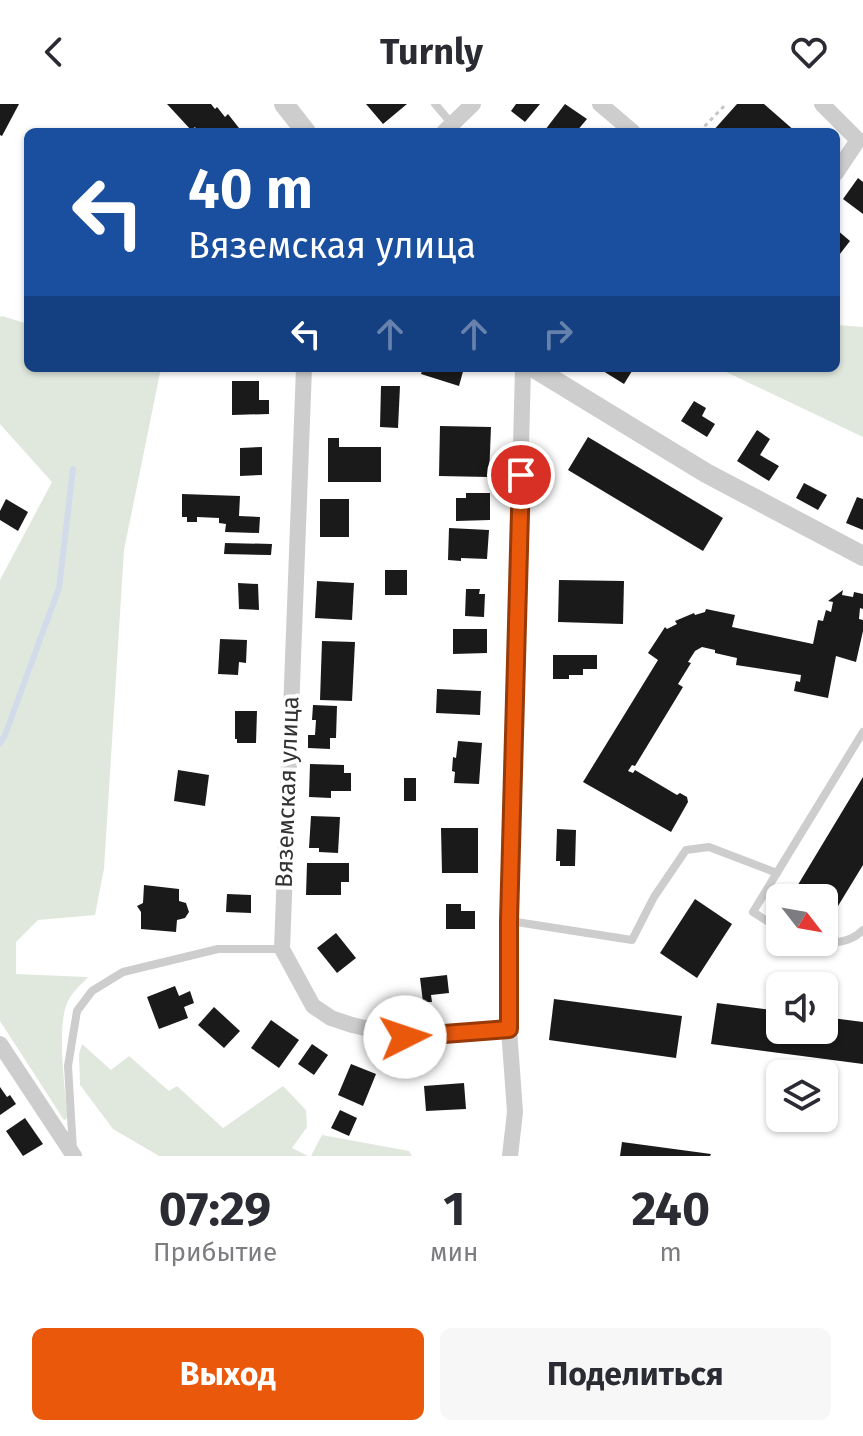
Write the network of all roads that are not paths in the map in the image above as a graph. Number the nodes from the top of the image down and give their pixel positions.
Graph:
1 (284, 104) edge
2 (435, 104) edge
3 (473, 104) edge
4 (600, 104) edge
5 (822, 104) edge
6 (303, 128) edge
7 (448, 128) edge
8 (628, 128) edge
9 (840, 167) edge
10 (304, 372) edge
11 (523, 372) edge
12 (541, 372) edge
13 (863, 556) edge
14 (863, 732) edge
15 (777, 873) junction
16 (770, 884) edge
17 (766, 891) edge
18 (766, 920) edge
19 (509, 921) junction
20 (863, 930) edge
21 (838, 944) edge
22 (282, 949) junction
23 (509, 1029) junction
24 (0, 1044) edge
25 (74, 1155) edge
26 (510, 1156) edge

1 - 6 street
2 - 7 lane
3 - 7 street
4 - 8 street
5 - 9 street
10 - 22 street, Вяземская улица
11 - 19 street
12 - 13 street
14 - 15 lane
15 - 16 lane
15 - 19 lane
17 - 18 lane
19 - 23 street
20 - 21 lane
22 - 23 street
22 - 25 lane
23 - 26 street
24 - 25 street

